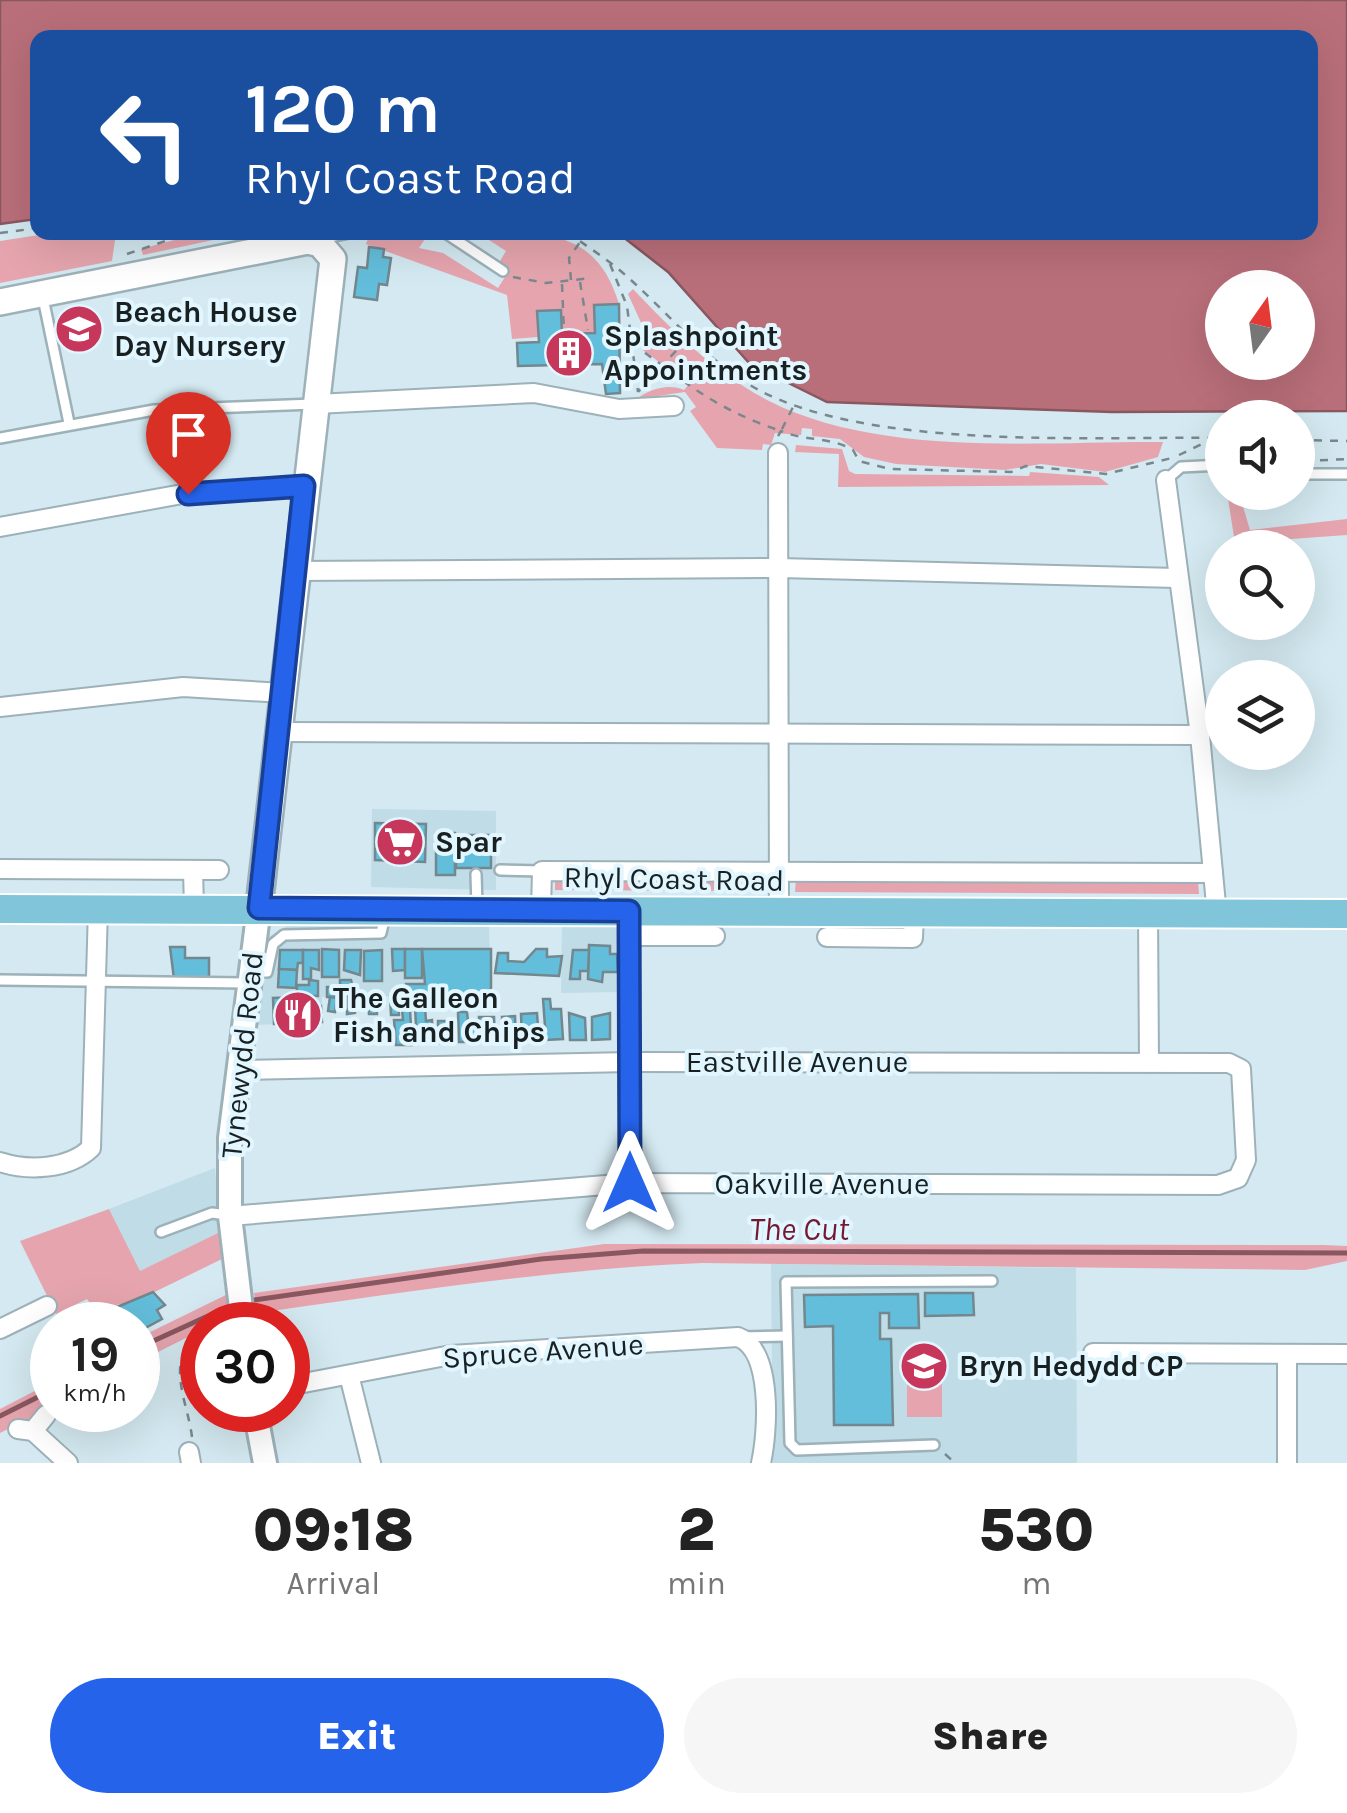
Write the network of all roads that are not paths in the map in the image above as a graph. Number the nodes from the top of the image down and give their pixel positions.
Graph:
1 (333, 240) edge
2 (456, 240) edge
3 (318, 246) junction
4 (504, 271) road end
5 (42, 294) junction
6 (0, 302) edge
7 (316, 404) junction
8 (674, 406) dead end
9 (70, 423) junction
10 (0, 438) edge
11 (778, 453) dead end
12 (1205, 465) edge
13 (1165, 471) joint
14 (1315, 474) edge
15 (1347, 474) edge
16 (304, 486) junction
17 (0, 526) edge
18 (780, 568) junction
19 (294, 571) junction
20 (1177, 578) junction
21 (283, 693) junction
22 (0, 707) edge
23 (278, 732) junction
24 (778, 732) junction
25 (1200, 735) junction
26 (0, 868) edge
27 (194, 870) junction
28 (220, 870) dead end
29 (500, 870) dead end
30 (542, 871) junction
31 (778, 873) junction
32 (1213, 873) junction
33 (476, 874) dead end
34 (194, 908) junction
35 (259, 908) junction
36 (385, 908) junction
37 (0, 909) edge
38 (98, 909) junction
39 (477, 910) junction
40 (542, 910) junction
41 (779, 912) junction
42 (914, 913) junction
43 (1148, 914) junction
44 (1217, 914) junction
45 (1347, 914) edge
46 (629, 923) junction
47 (715, 936) dead end
48 (827, 937) dead end
49 (250, 978) junction
50 (0, 980) edge
51 (96, 982) junction
52 (630, 1062) junction
53 (1149, 1062) junction
54 (238, 1070) junction
55 (1244, 1124) joint
56 (0, 1162) edge
57 (630, 1183) junction
58 (230, 1216) junction
59 (160, 1232) dead end
60 (992, 1280) dead end
61 (240, 1302) edge
62 (30, 1306) edge
63 (0, 1329) edge
64 (738, 1336) junction
65 (787, 1336) junction
66 (1093, 1353) dead end
67 (1287, 1354) junction
68 (1347, 1354) edge
69 (349, 1374) junction
70 (310, 1382) edge
71 (30, 1426) edge
72 (259, 1432) edge
73 (934, 1445) road end
74 (68, 1463) edge
75 (265, 1463) edge
76 (371, 1463) edge
77 (761, 1463) edge
78 (1287, 1463) edge

1 - 3 lane
2 - 4 lane
3 - 5 main road
3 - 7 main road, Tynewydd Road
5 - 6 main road
5 - 9 lane
7 - 8 street
7 - 9 lane
7 - 16 main road, Tynewydd Road
9 - 10 lane
11 - 18 street
12 - 13 lane
13 - 20 street
14 - 15 lane
16 - 17 street
16 - 19 main road, Tynewydd Road
18 - 19 street
18 - 20 street
18 - 24 street
19 - 21 main road, Tynewydd Road
20 - 25 street
21 - 22 street
21 - 23 main road, Tynewydd Road
23 - 24 street
23 - 35 main road, Tynewydd Road
24 - 25 street
24 - 31 street
25 - 32 street
26 - 27 street
27 - 28 street
27 - 34 street
29 - 30 lane
30 - 31 street
30 - 40 street
31 - 32 street
31 - 41 street
32 - 44 street
33 - 39 lane
34 - 35 main road, Rhyl Coast Road
34 - 38 main road, Rhyl Coast Road
35 - 36 main road, Rhyl Coast Road
35 - 49 street, Tynewydd Road
36 - 39 main road, Rhyl Coast Road
36 - 49 lane
37 - 38 main road, Rhyl Coast Road
38 - 51 street
39 - 40 main road, Rhyl Coast Road
40 - 46 main road, Rhyl Coast Road
41 - 42 main road, Rhyl Coast Road
41 - 46 main road, Rhyl Coast Road
42 - 43 main road, Rhyl Coast Road
42 - 48 street
43 - 44 main road, Rhyl Coast Road
43 - 53 street
44 - 45 main road, Rhyl Coast Road
46 - 47 street
46 - 52 street
49 - 51 lane
49 - 54 street, Tynewydd Road
50 - 51 lane
51 - 56 street
52 - 53 street, Eastville Avenue
52 - 54 street, Eastville Avenue
52 - 57 street
53 - 55 street, Eastville Avenue
54 - 58 street, Tynewydd Road
55 - 57 street, Oakville Avenue
57 - 58 street, Oakville Avenue
58 - 59 lane
58 - 61 street, Tynewydd Road
60 - 65 lane
62 - 63 street
64 - 65 lane
64 - 69 street, Spruce Avenue
64 - 77 street
65 - 73 lane
66 - 67 street
67 - 68 street
67 - 78 street
69 - 70 street, Spruce Avenue
69 - 76 street
71 - 74 street
72 - 75 street

